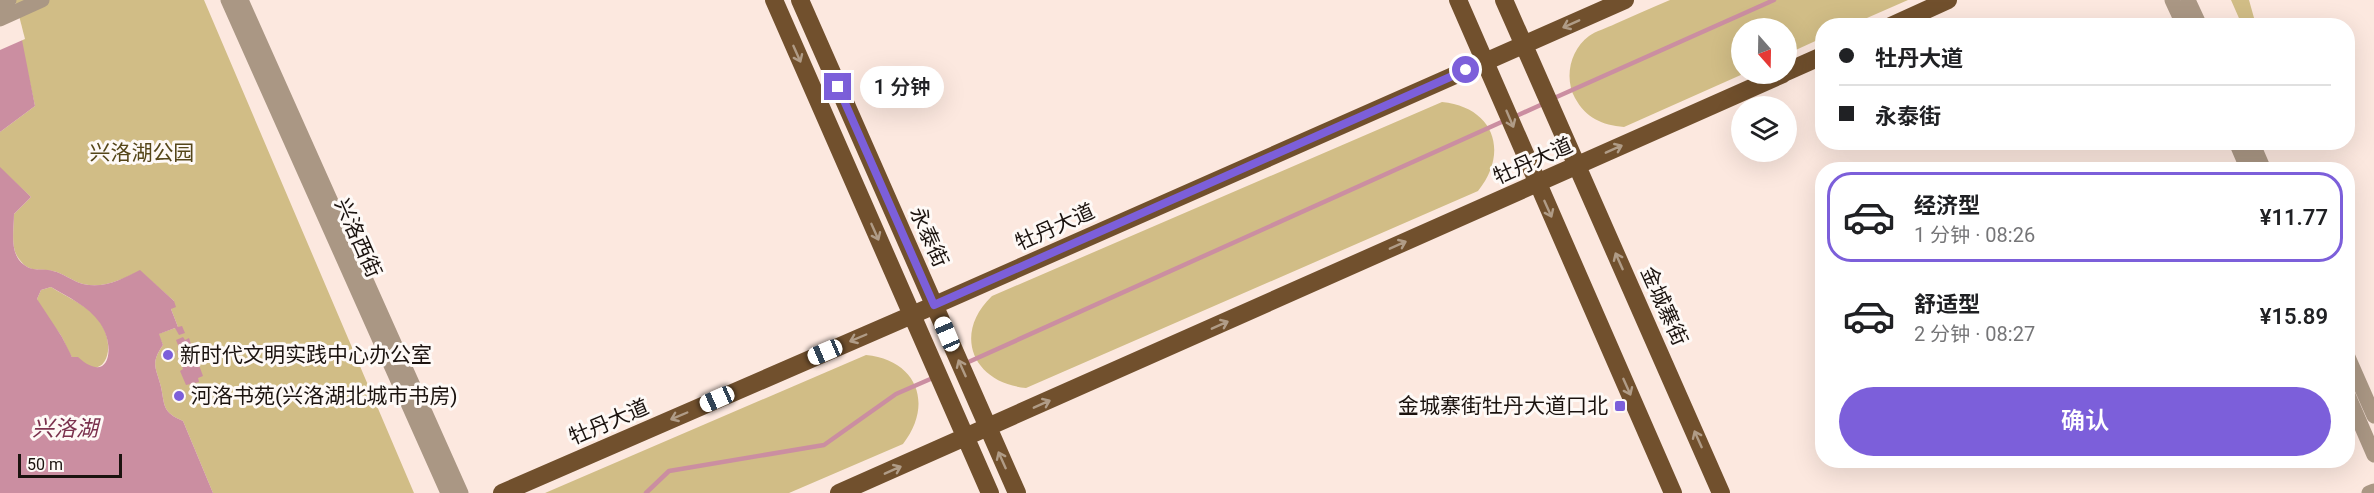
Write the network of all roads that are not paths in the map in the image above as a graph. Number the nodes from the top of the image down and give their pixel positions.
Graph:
1 (9, 0) edge
2 (228, 0) edge
3 (241, 0) edge
4 (774, 0) edge
5 (800, 0) edge
6 (1458, 0) edge
7 (1504, 0) edge
8 (1625, 0) edge
9 (1948, 0) edge
10 (2172, 0) edge
11 (2188, 0) edge
12 (38, 2) edge
13 (0, 4) edge
14 (1909, 18) edge
15 (2180, 18) edge
16 (2196, 18) edge
17 (0, 19) edge
18 (1524, 44) junction
19 (1815, 59) edge
20 (1485, 62) junction
21 (1797, 67) edge
22 (1760, 84) edge
23 (1578, 165) junction
24 (1537, 183) junction
25 (934, 305) junction
26 (912, 315) junction
27 (2355, 373) edge
28 (2355, 411) edge
29 (2374, 416) edge
30 (988, 428) junction
31 (966, 438) junction
32 (2374, 455) edge
33 (2374, 491) edge
34 (448, 493) edge
35 (461, 493) edge
36 (502, 493) edge
37 (839, 493) edge
38 (990, 493) edge
39 (1017, 493) edge
40 (1673, 493) edge
41 (1721, 493) edge
42 (2369, 493) edge

1 - 13 street
2 - 34 street, 兴洛西街
3 - 35 street, 兴洛西街
4 -> 26 main road
5 - 25 main road, 永泰街
6 - 20 main road
7 - 18 main road
8 -> 18 main road, 牡丹大道
9 - 14 main road
10 - 15 street
11 - 16 street
12 - 17 street
18 - 20 main road, 牡丹大道
18 - 23 main road, 金城寨街
19 - 21 main road, 牡丹大道
20 -> 24 main road
20 - 25 main road, 牡丹大道
23 -> 22 main road, 牡丹大道
23 - 24 main road, 牡丹大道
41 -> 23 main road, 金城寨街
30 -> 24 main road, 牡丹大道
24 -> 40 main road
25 - 26 main road, 牡丹大道
30 -> 25 main road, 永泰街
26 - 31 main road
26 -> 36 main road, 牡丹大道
27 - 29 street
28 - 32 street
30 - 31 main road, 牡丹大道
39 -> 30 main road, 永泰街
37 -> 31 main road, 牡丹大道
31 - 38 main road
33 - 42 street

